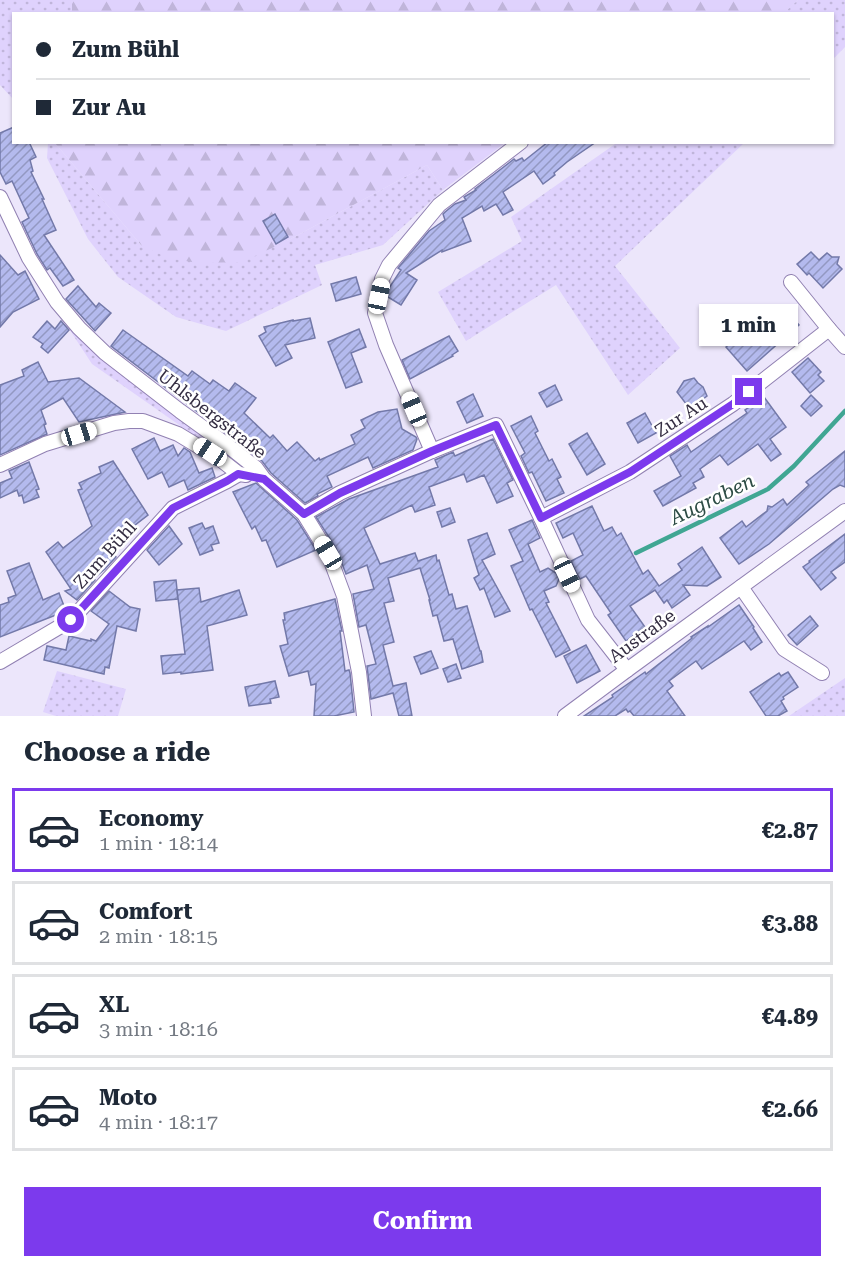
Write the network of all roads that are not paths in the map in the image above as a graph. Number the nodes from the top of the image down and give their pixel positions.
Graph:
1 (517, 144) edge
2 (0, 197) edge
3 (791, 282) dead end
4 (829, 329) junction
5 (845, 347) edge
6 (432, 451) junction
7 (0, 465) edge
8 (238, 474) junction
9 (264, 479) junction
10 (845, 510) edge
11 (304, 514) junction
12 (541, 518) junction
13 (741, 587) junction
14 (0, 662) edge
15 (627, 670) junction
16 (822, 673) dead end
17 (364, 716) edge
18 (565, 716) edge

1 - 6 street
2 - 9 street, Uhlsbergstraße
3 - 4 street
4 - 5 street
4 - 12 street, Zur Au
6 - 11 street
6 - 12 street
7 - 8 street
8 - 9 street
8 - 14 street, Zum Bühl
9 - 11 street, Uhlsbergstraße
10 - 13 street, Austraße
11 - 17 street, Uhlsbergstraße
12 - 15 street
13 - 15 street, Austraße
13 - 16 street
15 - 18 street, Austraße

